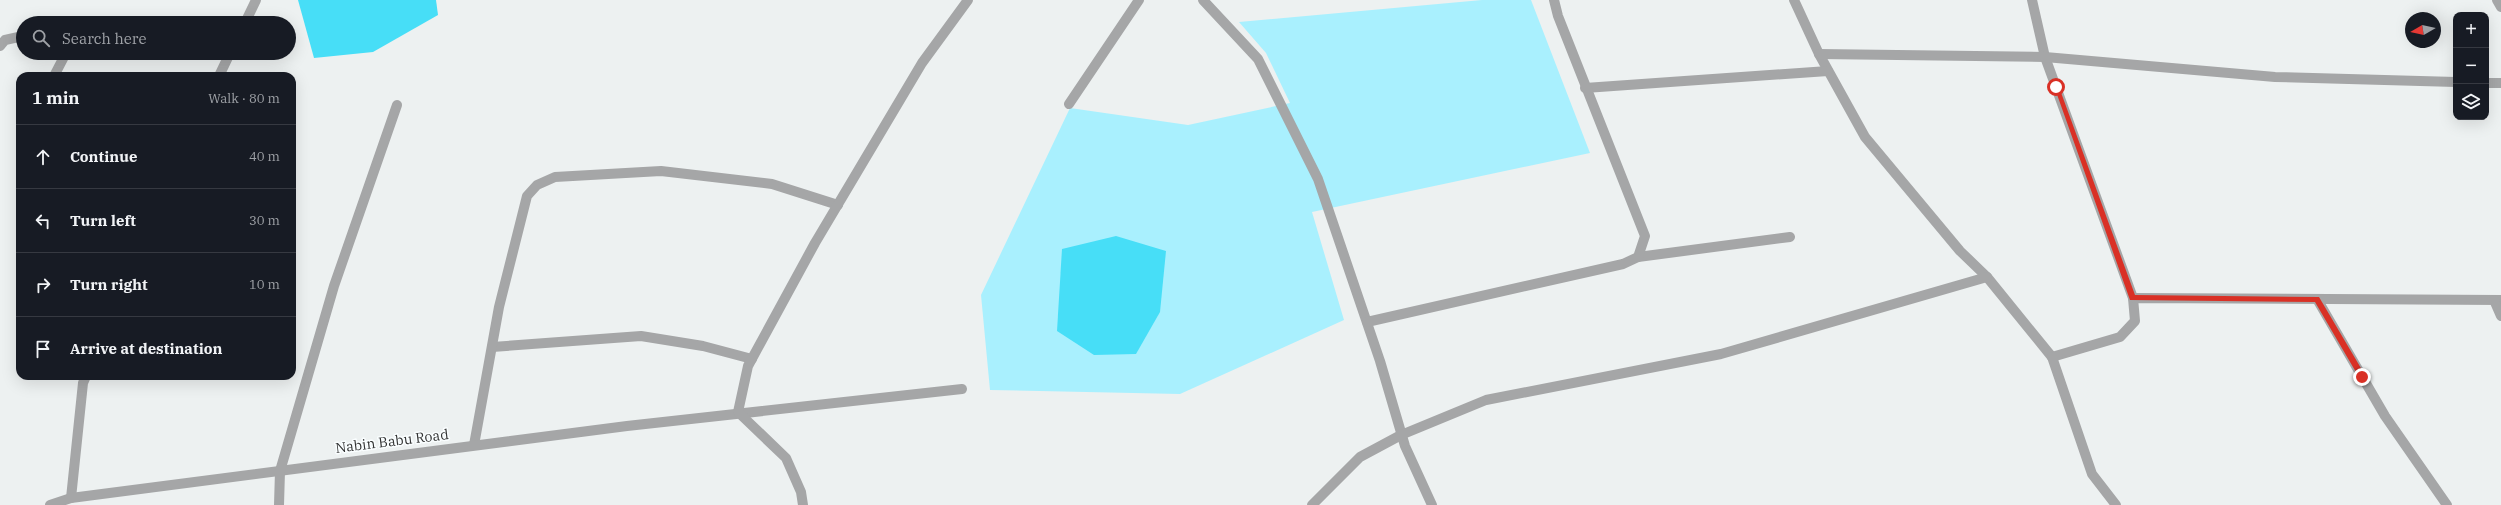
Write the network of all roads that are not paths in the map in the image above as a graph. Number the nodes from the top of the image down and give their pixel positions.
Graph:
1 (256, 0) edge
2 (968, 0) edge
3 (1139, 0) edge
4 (1203, 0) edge
5 (1554, 0) edge
6 (1794, 0) edge
7 (2032, 0) edge
8 (2497, 0) edge
9 (2501, 7) edge
10 (248, 16) edge
11 (16, 38) edge
12 (0, 46) edge
13 (1819, 54) junction
14 (2045, 57) junction
15 (62, 60) edge
16 (227, 60) edge
17 (1828, 71) junction
18 (56, 72) edge
19 (221, 72) edge
20 (2453, 82) edge
21 (2489, 82) edge
22 (2501, 83) edge
23 (1585, 88) junction
24 (1070, 104) dead end
25 (397, 105) dead end
26 (838, 205) junction
27 (1790, 236) dead end
28 (1638, 257) junction
29 (1986, 277) junction
30 (2133, 298) junction
31 (2317, 299) junction
32 (2498, 300) edge
33 (2501, 316) edge
34 (1367, 322) junction
35 (492, 347) junction
36 (2052, 357) junction
37 (752, 359) junction
38 (84, 380) edge
39 (962, 389) dead end
40 (738, 412) junction
41 (1402, 435) junction
42 (474, 445) junction
43 (280, 471) junction
44 (71, 498) junction
45 (50, 505) edge
46 (280, 505) edge
47 (803, 505) edge
48 (1312, 505) edge
49 (1432, 505) edge
50 (2116, 505) edge
51 (2448, 505) edge

1 - 10 street
2 - 26 street
3 - 24 street
4 - 34 street
5 - 23 street
6 - 13 street
7 - 14 street
8 - 9 street
11 - 12 street
13 - 14 street
13 - 17 street
14 - 20 street
14 - 30 street
15 - 18 street
16 - 19 street
17 - 23 street
17 - 29 street
21 - 22 street
23 - 28 street
25 - 43 street
26 - 35 street
26 - 37 street
27 - 28 street
28 - 34 street
29 - 36 street
29 - 41 street
30 - 31 street
30 - 36 street
31 - 32 street
31 - 51 street
32 - 33 street
34 - 41 street
35 - 37 street
35 - 42 street
36 - 50 street
37 - 40 street
38 - 44 street
39 - 40 street, Nabin Babu Road
40 - 42 street, Nabin Babu Road
40 - 47 street
41 - 48 street
41 - 49 street
42 - 43 street, Nabin Babu Road
43 - 44 street, Nabin Babu Road
43 - 46 street
44 - 45 street, Nabin Babu Road

